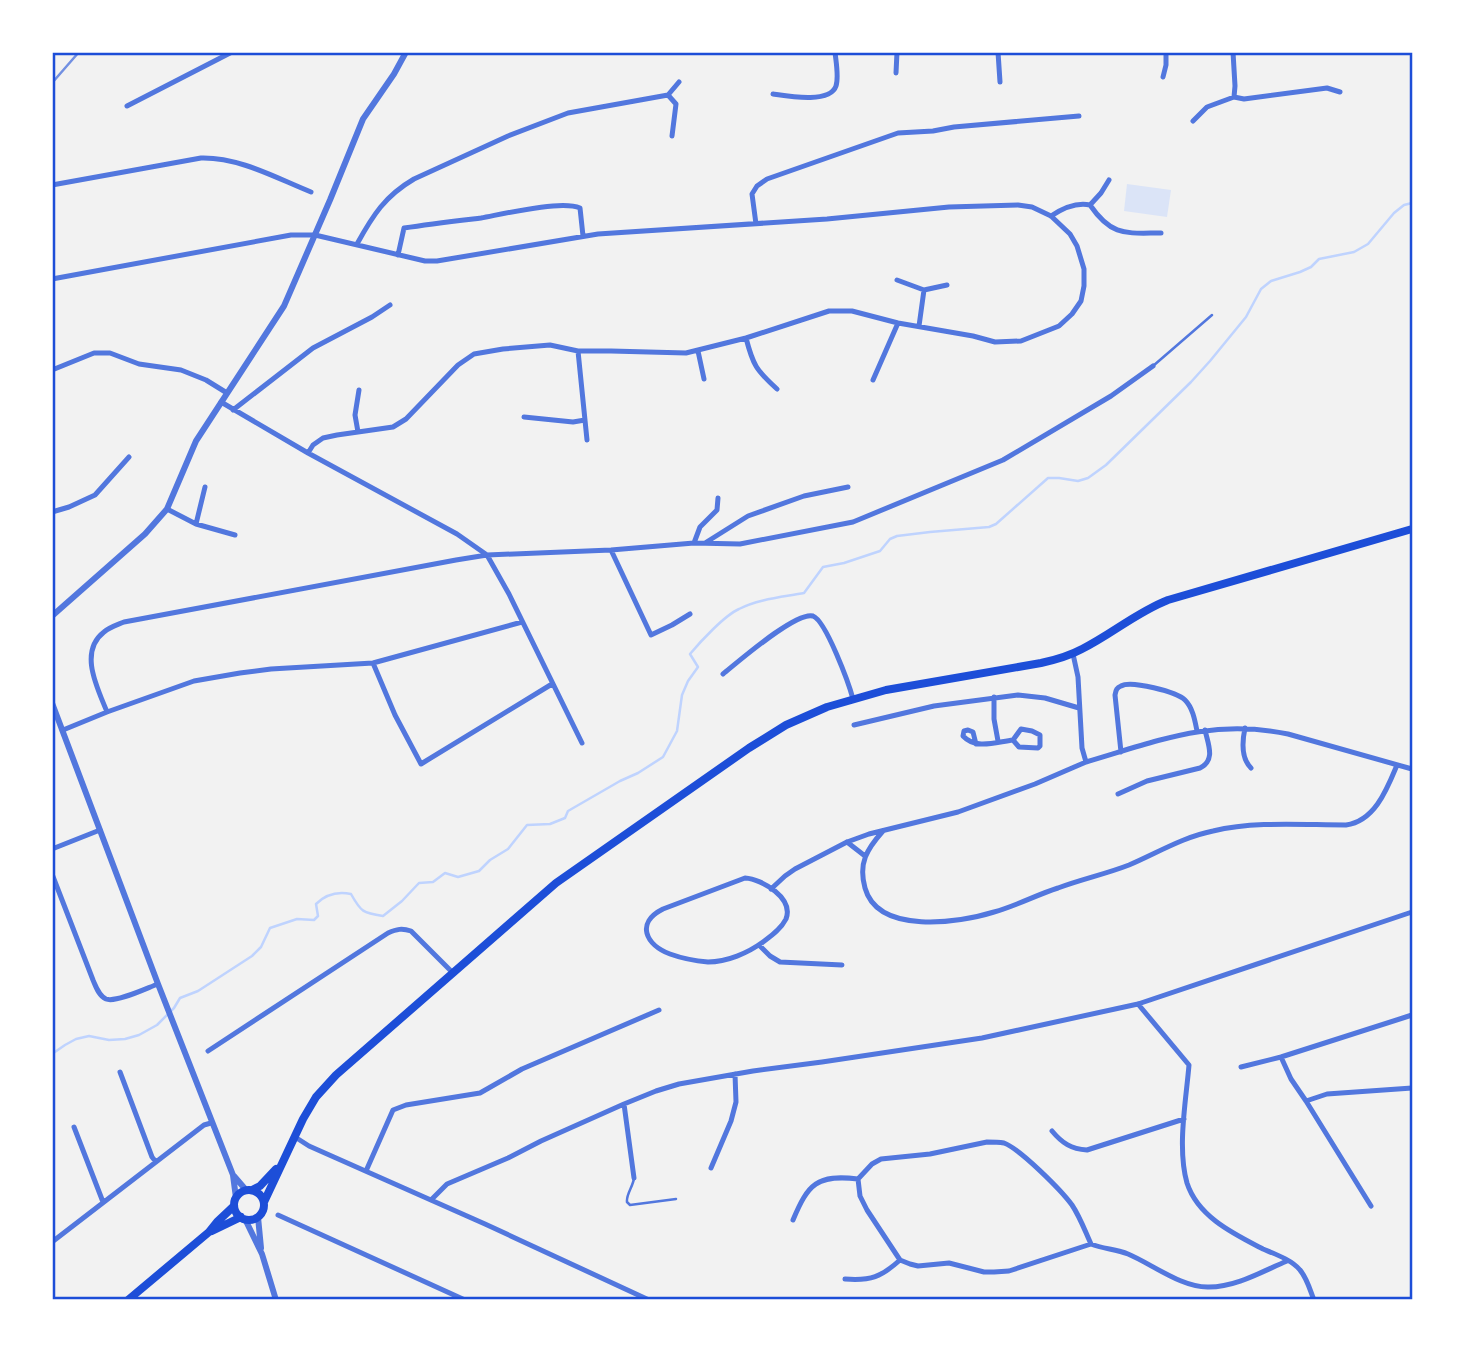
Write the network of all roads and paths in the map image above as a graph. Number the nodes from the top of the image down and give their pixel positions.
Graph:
1 (232, 52) edge
2 (406, 52) edge
3 (835, 52) edge
4 (897, 52) edge
5 (998, 52) edge
6 (1166, 52) edge
7 (1240, 52) edge
8 (1233, 53) edge
9 (896, 73) dead end
10 (1163, 77) dead end
11 (679, 82) dead end
12 (1000, 82) dead end
13 (1340, 92) dead end
14 (773, 94) dead end
15 (668, 95) junction
16 (1234, 97) junction
17 (127, 106) dead end
18 (1079, 116) dead end
19 (1193, 121) dead end
20 (672, 136) dead end
21 (1109, 180) dead end
22 (52, 185) edge
23 (311, 192) dead end
24 (1090, 205) junction
25 (1051, 216) junction
26 (756, 224) junction
27 (1161, 233) dead end
28 (315, 235) junction
29 (583, 236) junction
30 (357, 244) junction
31 (398, 255) junction
32 (52, 279) edge
33 (897, 280) dead end
34 (947, 285) dead end
35 (923, 290) junction
36 (390, 305) dead end
37 (1212, 315) dead end
38 (898, 323) junction
39 (919, 326) junction
40 (746, 338) junction
41 (578, 351) junction
42 (698, 351) junction
43 (1153, 366) joint
44 (52, 370) edge
45 (704, 379) dead end
46 (873, 380) dead end
47 (778, 389) dead end
48 (359, 390) dead end
49 (227, 393) junction
50 (221, 402) junction
51 (233, 410) junction
52 (524, 417) dead end
53 (585, 420) junction
54 (358, 432) junction
55 (587, 440) dead end
56 (308, 453) junction
57 (129, 457) dead end
58 (205, 487) dead end
59 (848, 487) dead end
60 (718, 498) dead end
61 (167, 509) junction
62 (52, 512) edge
63 (196, 524) junction
64 (1412, 529) edge
65 (236, 535) dead end
66 (694, 543) junction
67 (705, 543) junction
68 (611, 550) junction
69 (487, 555) junction
70 (690, 614) dead end
71 (52, 616) edge
72 (522, 622) junction
73 (1073, 654) junction
74 (373, 663) junction
75 (723, 674) dead end
76 (552, 684) junction
77 (994, 697) junction
78 (853, 699) junction
79 (52, 703) edge
80 (1079, 708) junction
81 (107, 712) junction
82 (854, 725) dead end
83 (1245, 728) junction
84 (63, 730) junction
85 (1205, 730) junction
86 (1197, 731) junction
87 (1013, 740) junction
88 (998, 741) junction
89 (582, 743) dead end
90 (976, 744) dead end
91 (1121, 752) junction
92 (1086, 762) junction
93 (1397, 765) junction
94 (1251, 768) dead end
95 (1412, 769) edge
96 (1118, 794) dead end
97 (100, 830) junction
98 (883, 831) junction
99 (847, 842) junction
100 (52, 849) edge
101 (864, 856) junction
102 (52, 874) edge
103 (771, 889) junction
104 (1412, 912) edge
105 (759, 945) junction
106 (842, 965) dead end
107 (452, 972) junction
108 (158, 984) junction
109 (1138, 1004) junction
110 (659, 1010) dead end
111 (1412, 1015) edge
112 (208, 1051) dead end
113 (1282, 1058) junction
114 (1241, 1068) dead end
115 (120, 1072) dead end
116 (735, 1074) junction
117 (1412, 1088) edge
118 (1306, 1101) junction
119 (624, 1104) junction
120 (1184, 1119) junction
121 (211, 1123) junction
122 (74, 1127) dead end
123 (1052, 1130) dead end
124 (295, 1137) junction
125 (156, 1161) junction
126 (282, 1161) junction
127 (711, 1168) dead end
128 (366, 1171) junction
129 (233, 1175) junction
130 (634, 1178) joint
131 (858, 1179) junction
132 (249, 1190) junction
133 (676, 1199) dead end
134 (431, 1200) junction
135 (103, 1202) junction
136 (235, 1202) junction
137 (264, 1202) junction
138 (1371, 1206) dead end
139 (278, 1216) dead end
140 (258, 1217) junction
141 (243, 1218) junction
142 (793, 1220) dead end
143 (209, 1232) junction
144 (52, 1242) edge
145 (1091, 1244) junction
146 (262, 1254) junction
147 (900, 1260) junction
148 (1287, 1261) junction
149 (845, 1279) dead end
150 (630, 1291) junction
151 (128, 1300) edge
152 (276, 1300) edge
153 (465, 1300) edge
154 (626, 1300) edge
155 (649, 1300) edge
156 (1314, 1300) edge

1 - 17 street
2 - 28 street
3 - 14 street
4 - 9 street
5 - 12 street
6 - 10 street
7 - 8 street
8 - 16 street
11 - 15 street
13 - 16 street
15 - 20 street
15 - 30 street
16 - 19 street
18 - 26 street
21 - 24 street
22 - 23 street
24 - 25 street
24 - 27 street
25 - 26 street
25 - 39 street
26 - 29 street
28 - 30 street
28 - 32 street
28 - 49 street
29 - 31 street
29 - 31 street
30 - 31 street
33 - 35 street
34 - 35 street
35 - 39 street
36 - 51 street
37 - 43 lane
38 - 39 street
38 - 40 street
38 - 46 street
40 - 42 street
40 - 47 street
41 - 42 street
41 - 53 street
41 - 54 street
42 - 45 street
43 - 67 street
44 - 49 street
48 - 54 street
49 - 50 street
50 - 51 street
50 - 61 street
51 - 56 street
52 - 53 street
53 - 55 street
54 - 56 street
56 - 69 street
57 - 62 street
58 - 63 street
59 - 67 street
60 - 66 street
61 - 63 street
61 - 71 street
63 - 65 street
64 - 73 main road
66 - 67 street
66 - 68 street
68 - 69 street
68 - 70 street
69 - 72 street
69 - 81 street
72 - 74 street
72 - 76 street
73 - 78 main road
73 - 80 street
74 - 76 street
74 - 81 street
75 - 78 street
76 - 89 street
77 - 80 street
77 - 82 street
77 - 88 street
78 - 107 main road
79 - 84 street
80 - 92 street
81 - 84 street
83 - 85 street
83 - 93 street
83 - 94 street
84 - 97 street
85 - 86 street
85 - 96 street
86 - 91 street
86 - 91 street
87 - 87 street
87 - 88 street
88 - 90 street
91 - 92 street
92 - 98 street
93 - 95 street
93 - 101 street
97 - 100 street
97 - 108 street
98 - 99 street
98 - 101 street
99 - 101 street
99 - 103 street
102 - 108 street
103 - 105 street
103 - 105 street
104 - 109 street
105 - 106 street
107 - 112 street
107 - 124 main road
108 - 121 street
109 - 116 street
109 - 120 street
110 - 128 street
111 - 113 street
113 - 114 street
113 - 118 street
115 - 125 street
116 - 119 street
116 - 127 street
117 - 118 street
118 - 138 street
119 - 130 street
119 - 134 street
120 - 123 street
120 - 148 street
121 - 125 street
121 - 129 street
122 - 135 street
124 - 126 main road
124 - 128 street
125 - 135 street
126 - 132 main road
126 - 137 main road
128 - 134 street
129 - 132 street
129 - 136 street
130 - 133 lane
131 - 142 street
131 - 145 street
131 - 147 street
132 - 136 main road
132 - 137 main road
134 - 150 street
135 - 144 street
136 - 141 main road
136 - 143 main road
137 - 140 main road
139 - 153 street
140 - 141 main road
140 - 146 street
141 - 143 main road
141 - 146 street
143 - 151 main road
145 - 147 street
145 - 148 street
146 - 152 street
147 - 149 street
148 - 156 street
150 - 154 street
150 - 155 street

